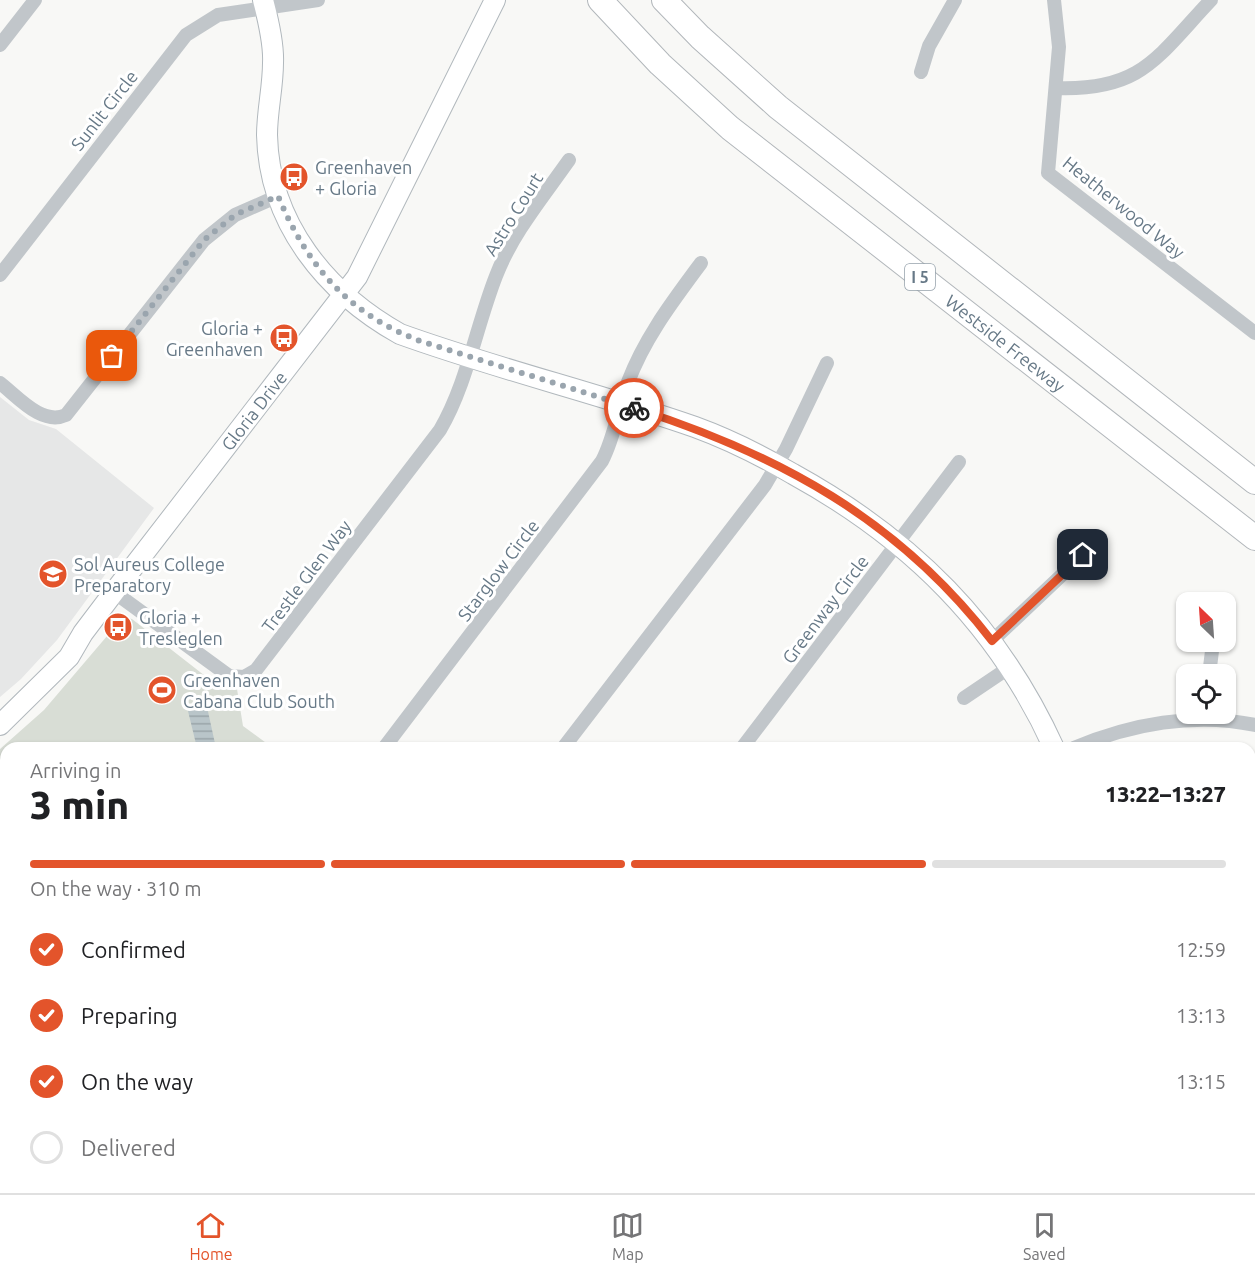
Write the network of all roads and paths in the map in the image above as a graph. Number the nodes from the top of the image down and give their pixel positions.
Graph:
1 (34, 0) edge
2 (318, 0) edge
3 (495, 0) edge
4 (600, 0) edge
5 (664, 0) edge
6 (955, 0) edge
7 (1054, 0) edge
8 (1211, 0) edge
9 (264, 4) edge
10 (0, 45) edge
11 (921, 72) dead end
12 (1056, 88) junction
13 (568, 160) dead end
14 (278, 196) junction
15 (701, 263) dead end
16 (0, 274) edge
17 (344, 295) junction
18 (1255, 333) edge
19 (468, 357) junction
20 (827, 363) dead end
21 (0, 383) edge
22 (621, 403) junction
23 (959, 462) dead end
24 (777, 465) junction
25 (1255, 482) edge
26 (1255, 538) edge
27 (897, 543) junction
28 (1083, 555) dead end
29 (114, 592) junction
30 (992, 641) junction
31 (1010, 666) junction
32 (964, 698) dead end
33 (1176, 721) edge
34 (1236, 722) edge
35 (0, 725) edge
36 (1255, 725) edge
37 (389, 742) edge
38 (568, 742) edge
39 (747, 742) edge
40 (1051, 742) edge
41 (1091, 742) edge

1 - 10 street
2 - 9 street, Sunlit Circle
3 - 17 street, Gloria Drive
4 - 26 highway, Westside Freeway / I 5
5 - 25 highway, I 5
6 - 11 street
7 - 12 street, Heatherwood Way
8 - 12 street
9 - 14 street
9 - 16 street, Sunlit Circle
12 - 18 street, Heatherwood Way
13 - 19 street, Astro Court
14 - 17 street
14 - 21 street
15 - 22 street, Starglow Circle
17 - 19 street
17 - 29 street, Gloria Drive
19 - 22 street
19 - 29 street, Trestle Glen Way
20 - 24 street
22 - 24 street
22 - 37 street, Starglow Circle
23 - 27 street, Greenway Circle
24 - 27 street
24 - 38 street
27 - 30 street
27 - 39 street, Greenway Circle
28 - 30 street
29 - 35 street, Gloria Drive
30 - 31 street
31 - 32 street
31 - 40 street
33 - 41 street
34 - 36 street

